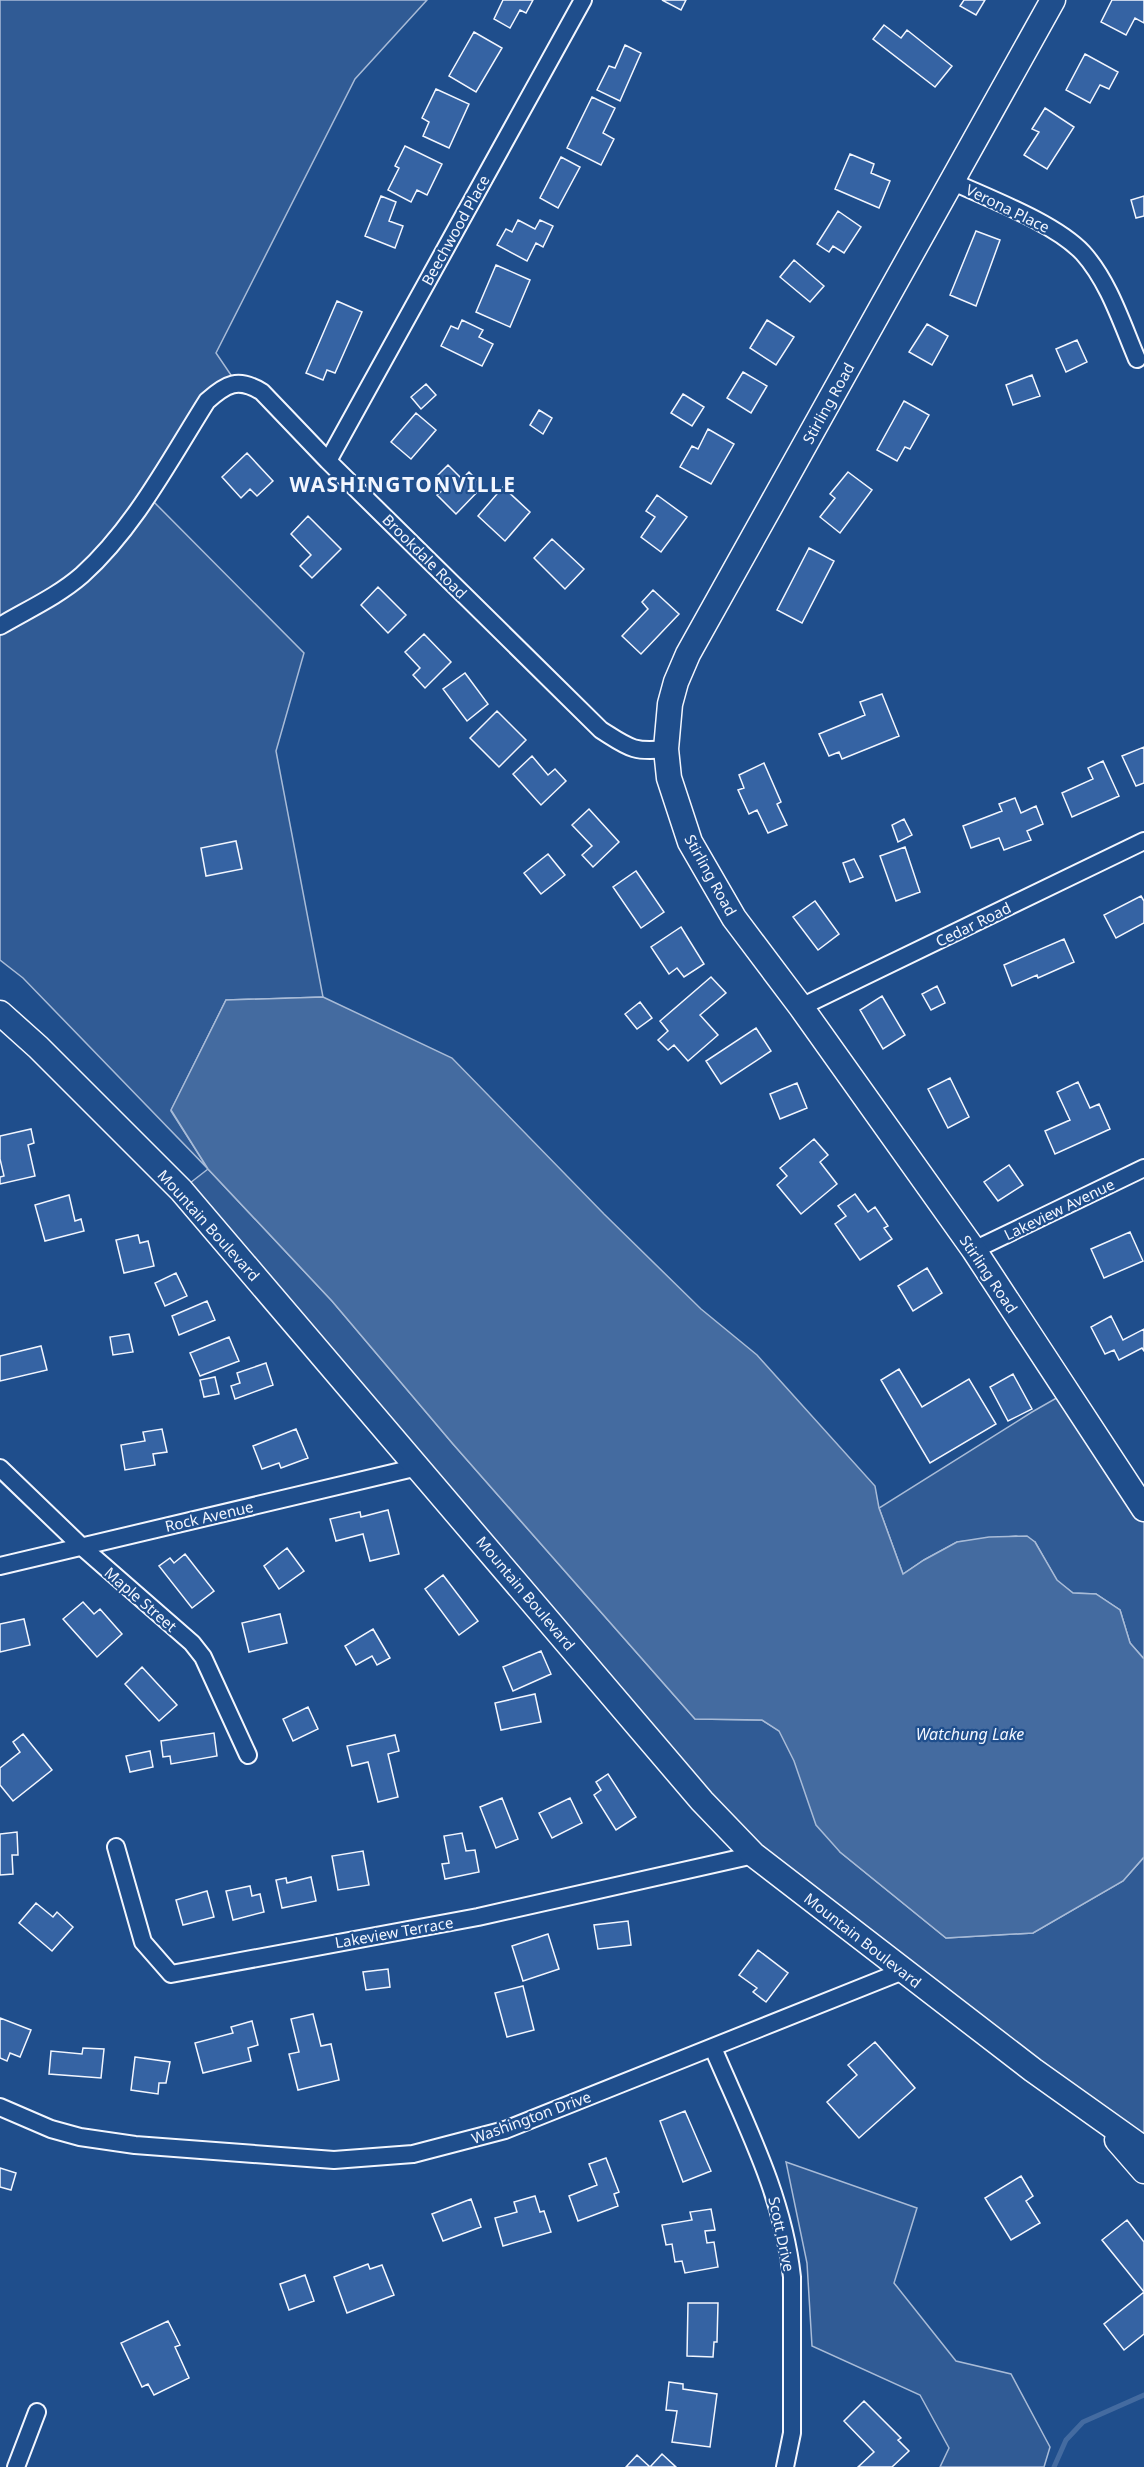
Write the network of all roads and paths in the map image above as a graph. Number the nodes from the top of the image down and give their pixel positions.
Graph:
1 (583, 0) edge
2 (1053, 0) edge
3 (951, 181) junction
4 (1137, 359) dead end
5 (328, 461) junction
6 (0, 626) edge
7 (666, 749) junction
8 (1144, 841) edge
9 (801, 1006) junction
10 (0, 1013) edge
11 (1144, 1168) edge
12 (974, 1250) junction
13 (418, 1467) junction
14 (0, 1468) edge
15 (1144, 1509) edge
16 (81, 1546) junction
17 (0, 1566) edge
18 (248, 1755) dead end
19 (116, 1847) dead end
20 (754, 1855) junction
21 (903, 1971) junction
22 (713, 2048) junction
23 (0, 2107) edge
24 (1100, 2120) junction
25 (1144, 2149) edge
26 (1144, 2171) edge
27 (37, 2412) dead end
28 (16, 2467) edge
29 (785, 2467) edge

1 - 5 street, Beechwood Place
2 - 3 street, Stirling Road
3 - 4 street, Verona Place
3 - 7 street, Stirling Road
5 - 6 street, Brookdale Road
5 - 7 street, Brookdale Road
7 - 9 street, Stirling Road
8 - 9 street, Cedar Road
9 - 12 street, Stirling Road
10 - 13 street, Mountain Boulevard
11 - 12 street, Lakeview Avenue
12 - 15 street, Stirling Road
13 - 16 street, Rock Avenue
13 - 20 street, Mountain Boulevard
14 - 16 street, Maple Street
16 - 17 street, Rock Avenue
16 - 18 street, Maple Street
19 - 20 street, Lakeview Terrace
20 - 21 street, Mountain Boulevard
21 - 22 street, Washington Drive
21 - 24 street, Mountain Boulevard
22 - 23 street, Washington Drive
22 - 29 street, Scott Drive
24 - 25 street, Mountain Boulevard
24 - 26 street, Mountain Boulevard
27 - 28 street

